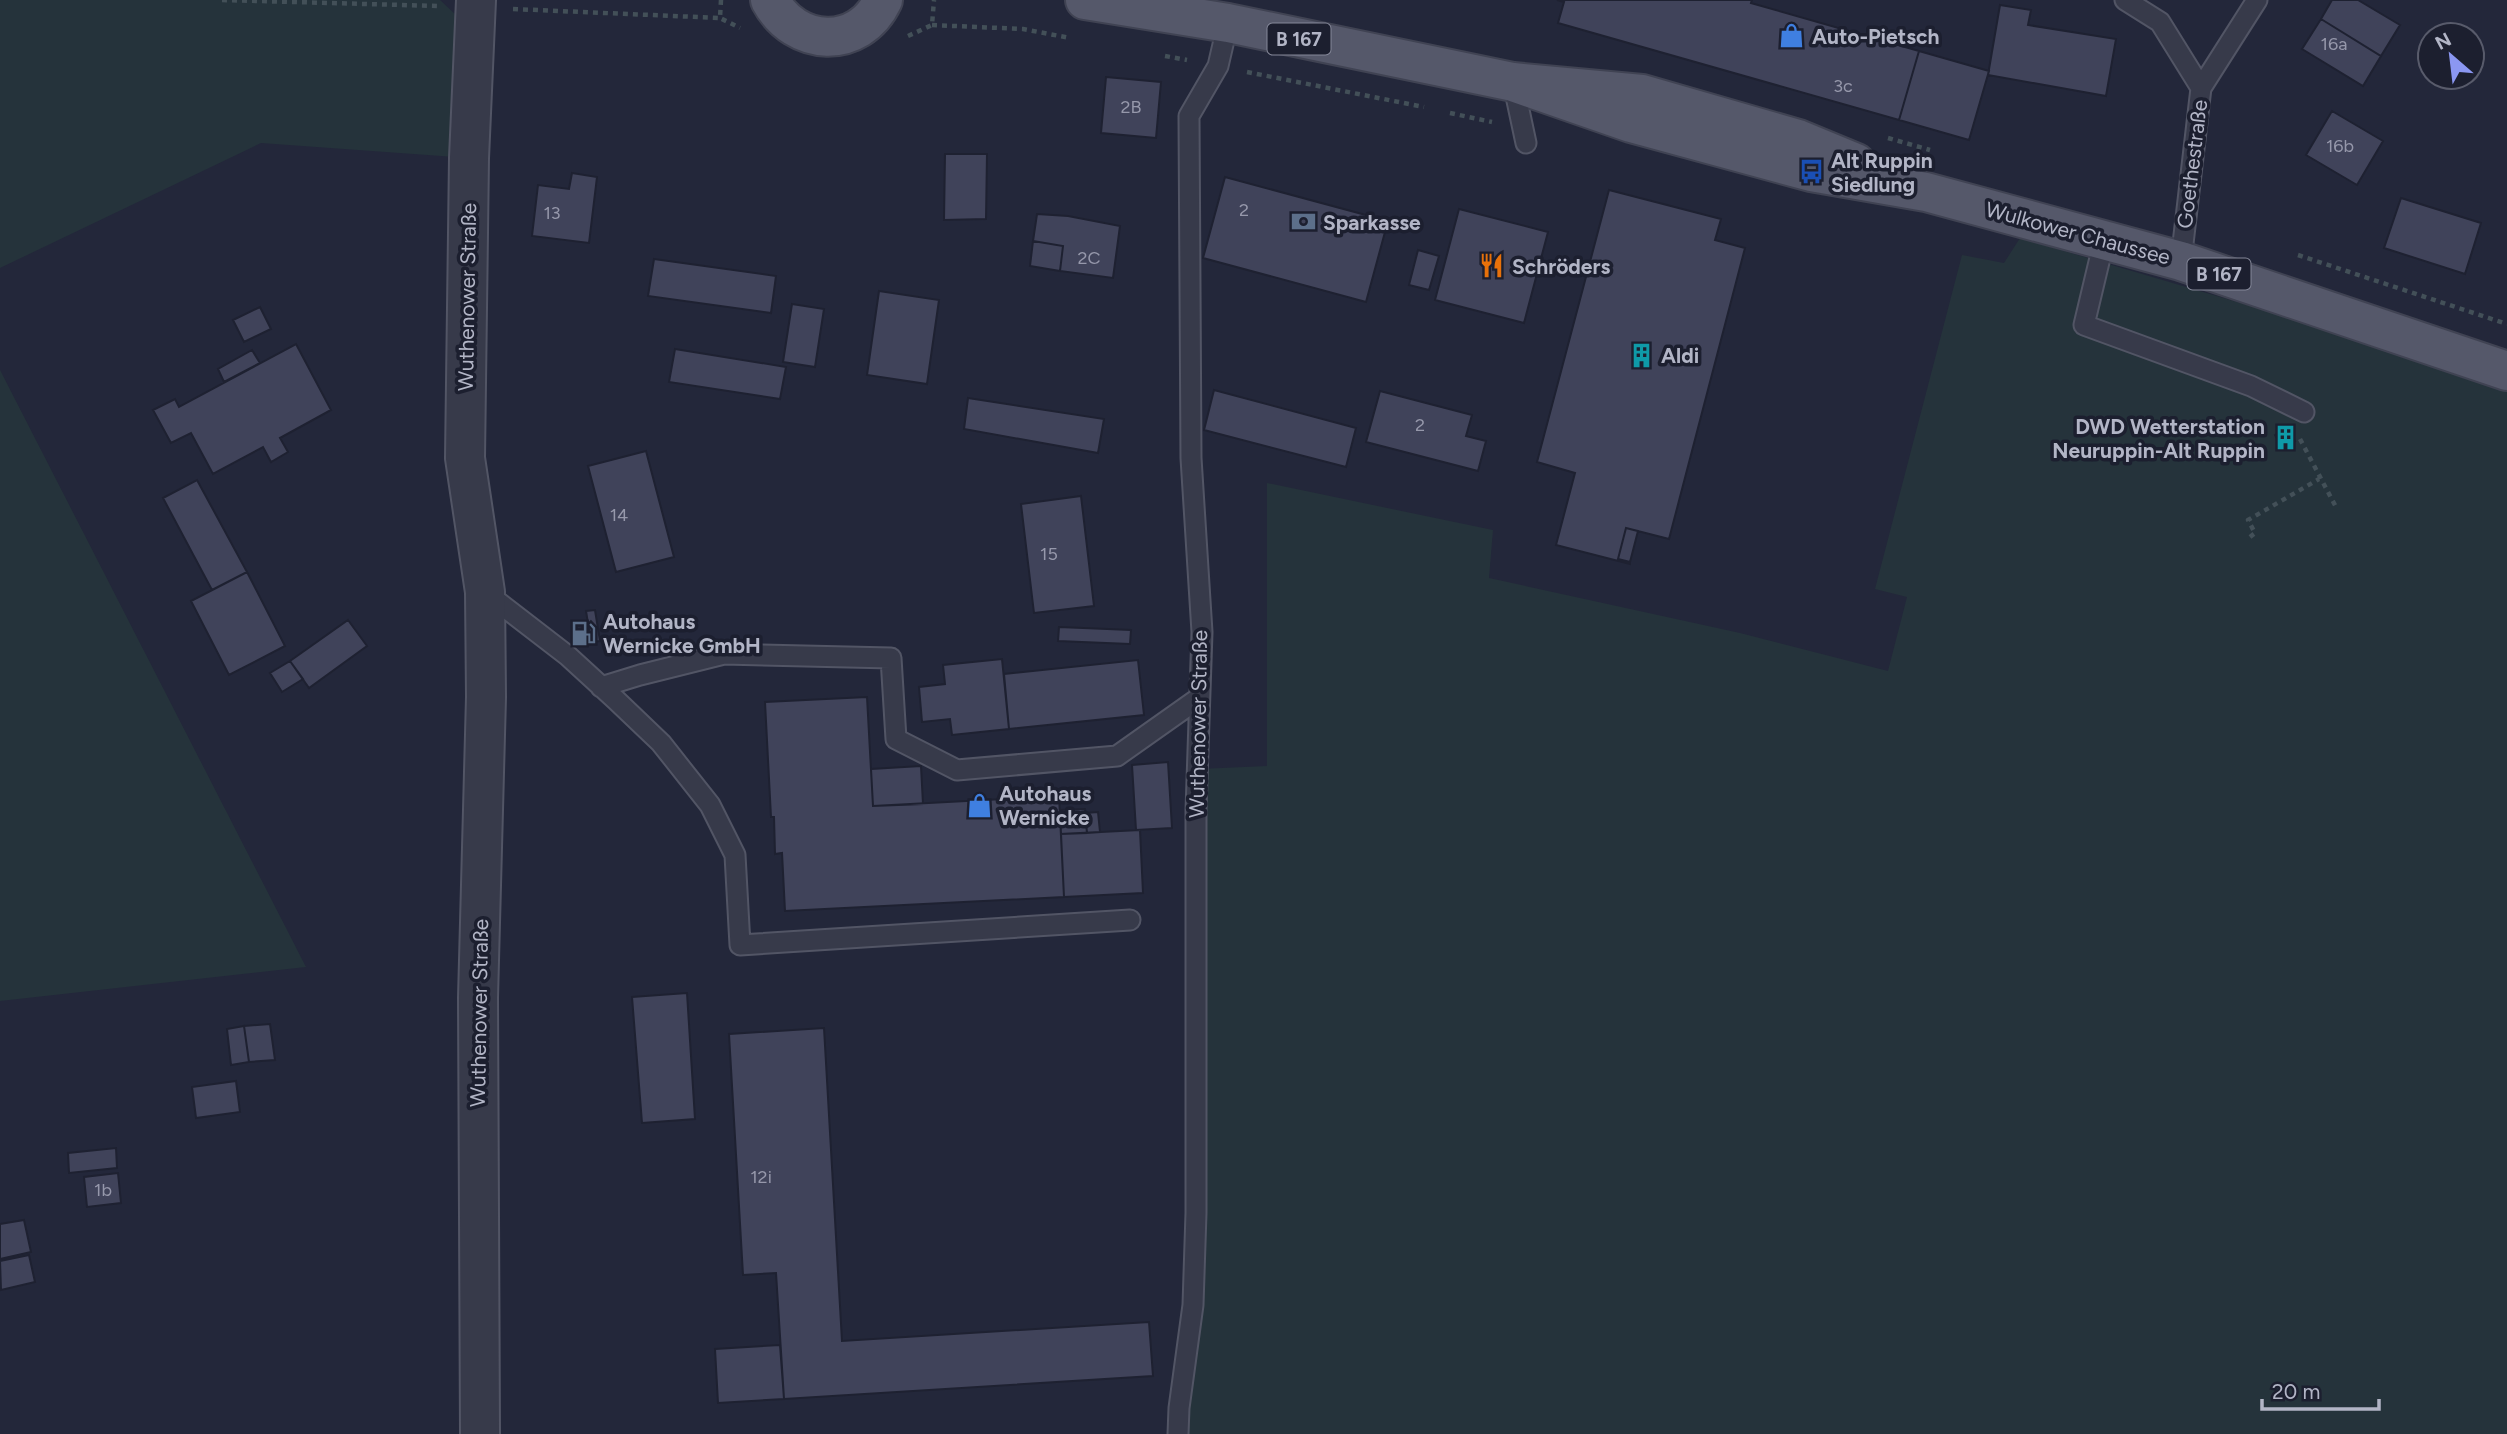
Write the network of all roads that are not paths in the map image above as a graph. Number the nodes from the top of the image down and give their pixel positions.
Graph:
1 (770, 0) edge
2 (883, 0) edge
3 (1085, 0) edge
4 (2124, 0) edge
5 (2257, 0) edge
6 (459, 3) edge
7 (1228, 23) junction
8 (1513, 82) junction
9 (2201, 88) junction
10 (1524, 136) road end
11 (2104, 241) junction
12 (2181, 261) junction
13 (2507, 371) edge
14 (2299, 420) road end
15 (485, 592) junction
16 (601, 687) junction
17 (1199, 698) junction
18 (1130, 920) dead end
19 (480, 1434) edge
20 (1178, 1434) edge

1 - 2 main road
3 - 7 main road, Wulkower Chaussee / B 167
4 - 9 lane
5 - 9 lane, Goethestraße
6 - 15 street, Wuthenower Straße
7 - 8 main road, Wulkower Chaussee / B 167
7 - 17 lane, Wuthenower Straße
8 - 10 lane
8 - 11 main road, Wulkower Chaussee / B 167
9 - 12 lane, Goethestraße
11 - 12 main road, Wulkower Chaussee / B 167
11 - 14 lane
12 - 13 main road, Wulkower Chaussee / B 167
15 - 16 lane
15 - 19 street, Wuthenower Straße
16 - 17 lane
16 - 18 lane
17 - 20 lane, Wuthenower Straße

